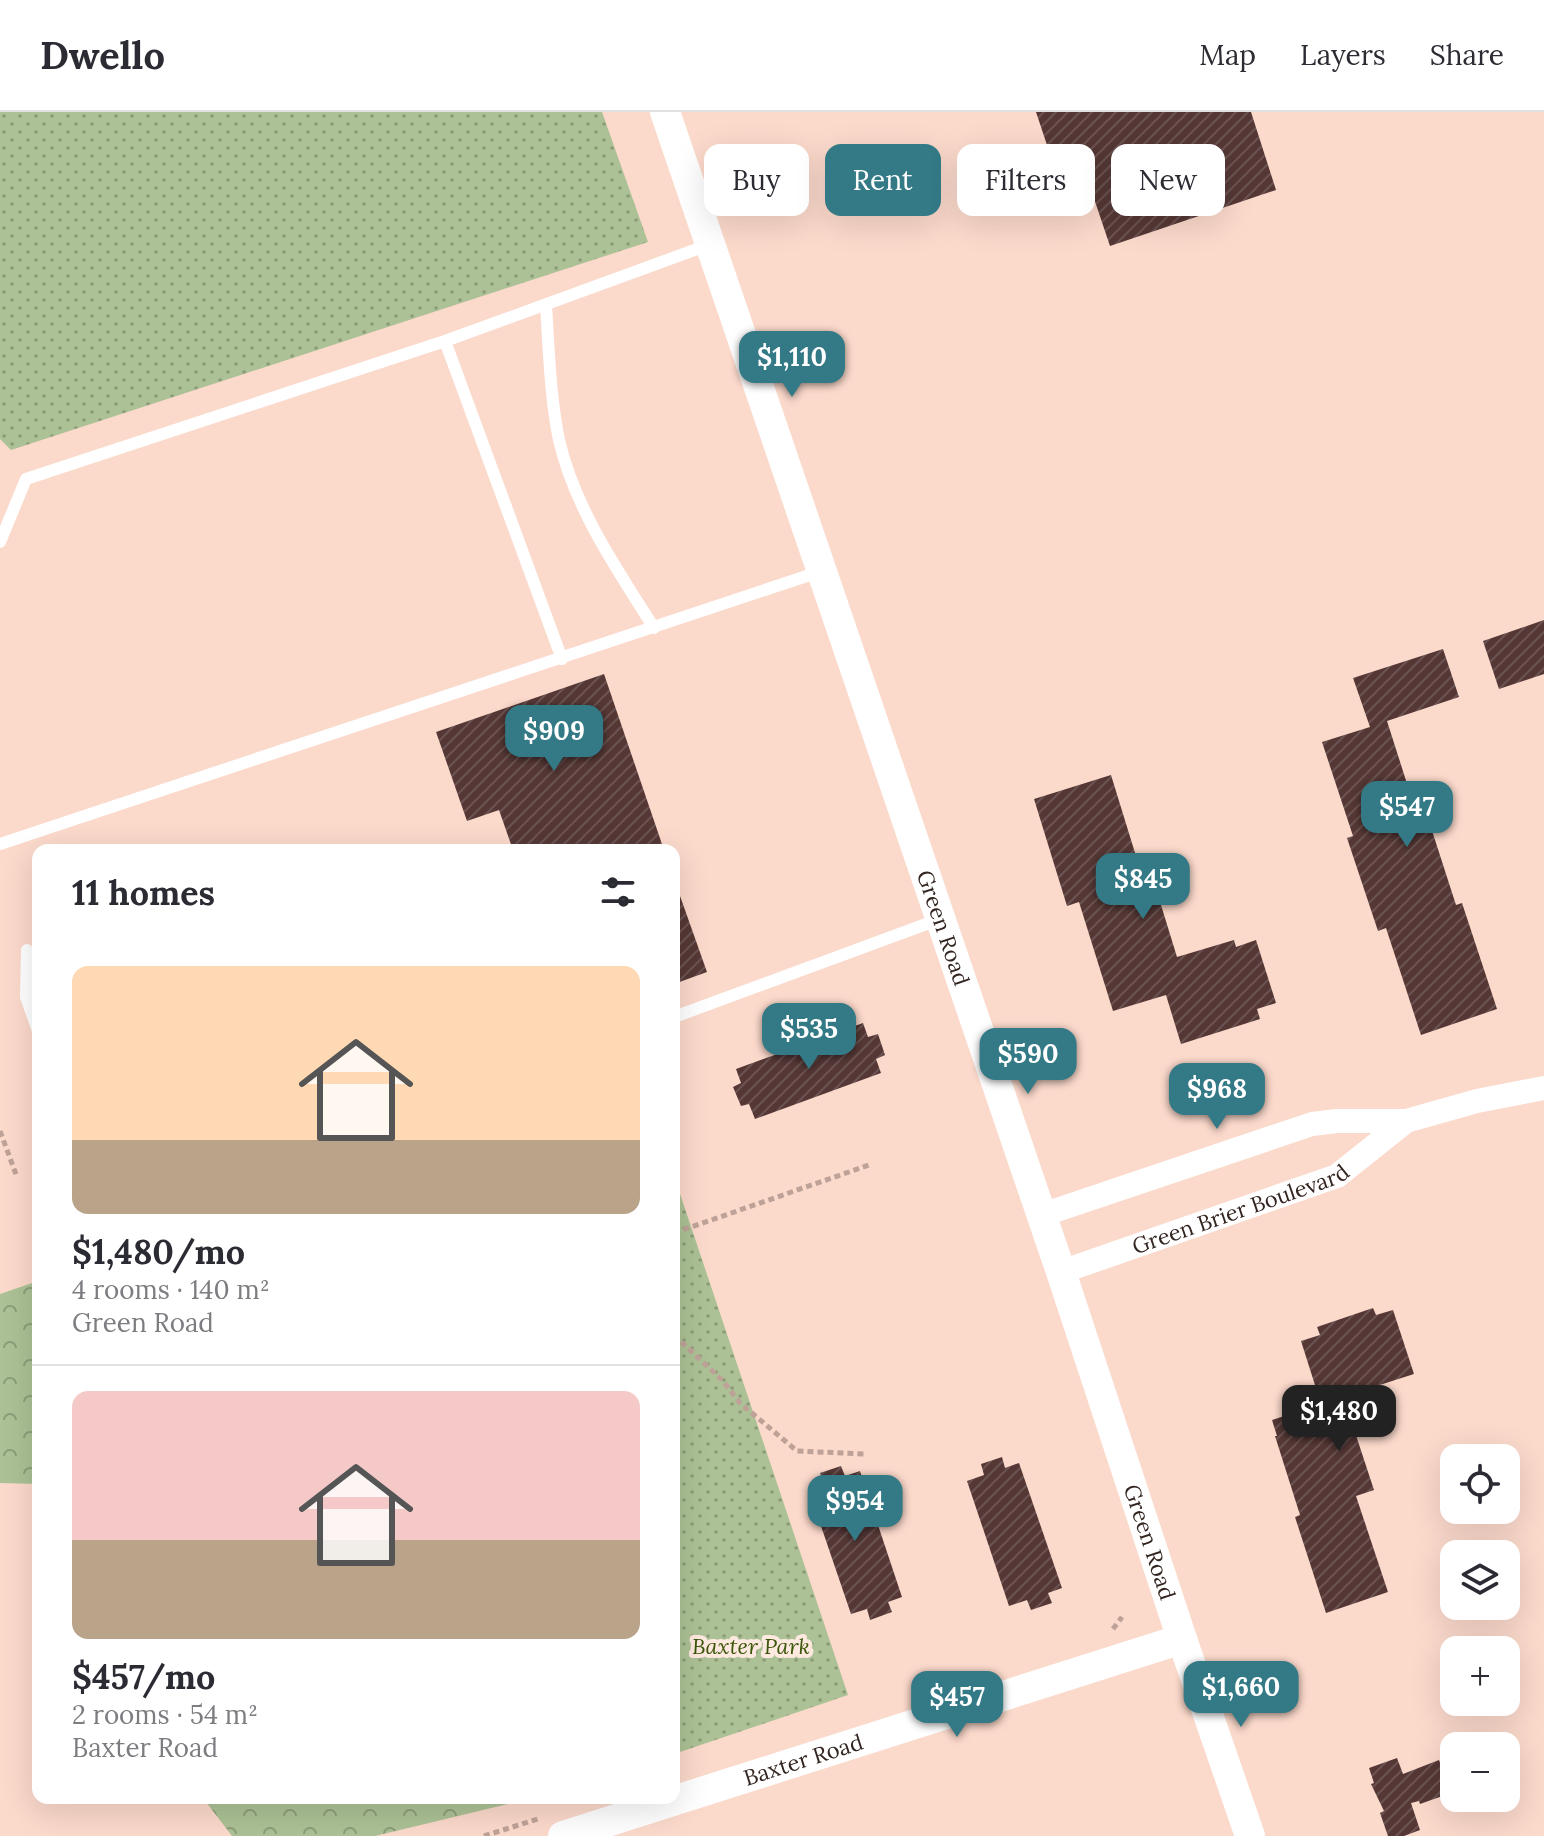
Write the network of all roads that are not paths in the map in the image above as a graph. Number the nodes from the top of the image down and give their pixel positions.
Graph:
1 (665, 112) edge
2 (711, 244) junction
3 (546, 305) junction
4 (445, 341) junction
5 (0, 542) edge
6 (822, 571) junction
7 (654, 628) junction
8 (562, 659) junction
9 (0, 844) edge
10 (940, 919) junction
11 (27, 950) dead end
12 (32, 1014) edge
13 (680, 1015) edge
14 (1544, 1088) edge
15 (1406, 1121) junction
16 (1039, 1216) junction
17 (1061, 1272) junction
18 (1182, 1639) junction
19 (680, 1799) edge
20 (664, 1804) edge
21 (563, 1836) edge
22 (1250, 1836) edge

1 - 2 street, Green Road
2 - 3 lane
2 - 6 street, Green Road
3 - 4 lane
3 - 7 lane
4 - 5 lane
4 - 8 lane
6 - 7 lane
6 - 10 street, Green Road
7 - 8 lane
8 - 9 lane
10 - 13 lane
10 - 16 street, Green Road
11 - 12 lane
14 - 15 street, Green Brier Boulevard
15 - 16 street, Green Brier Boulevard
15 - 17 street, Green Brier Boulevard
16 - 17 street, Green Road
17 - 18 street, Green Road
18 - 19 street, Baxter Road
18 - 22 street, Green Road
20 - 21 street, Baxter Road

